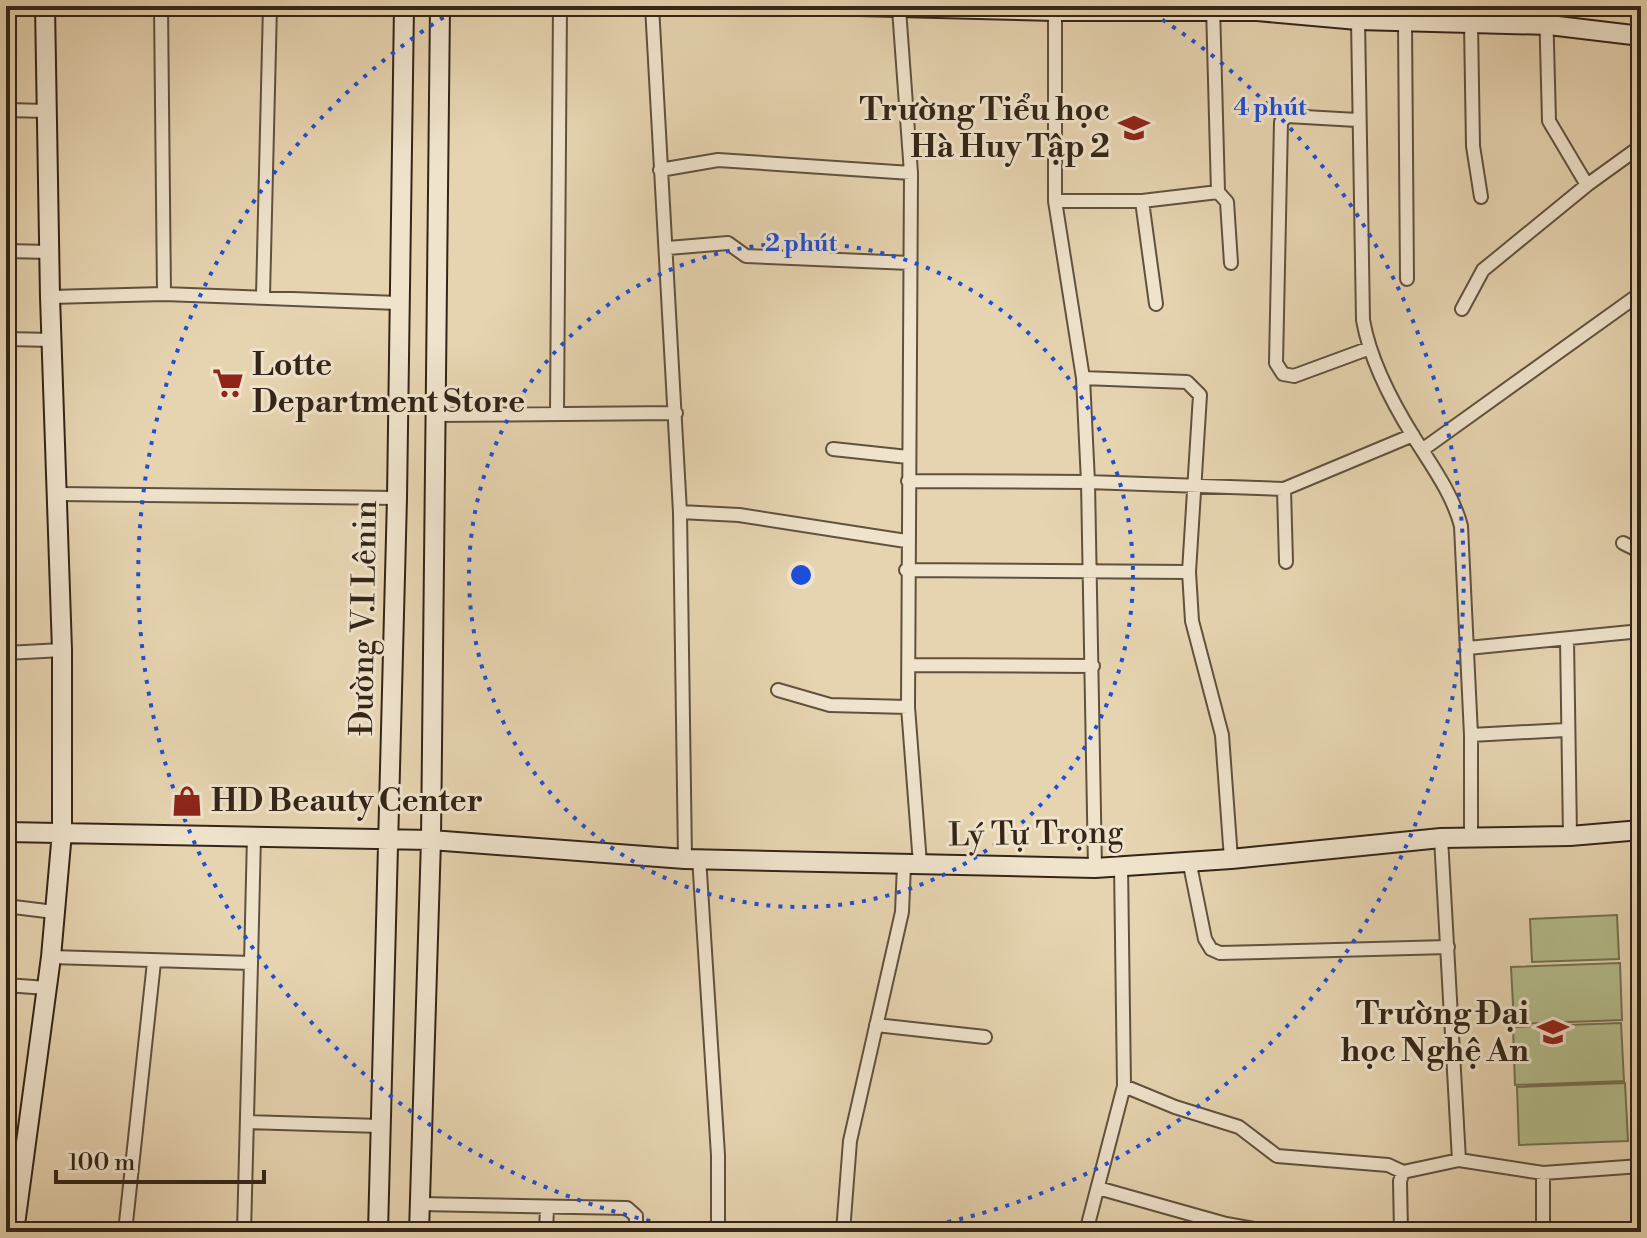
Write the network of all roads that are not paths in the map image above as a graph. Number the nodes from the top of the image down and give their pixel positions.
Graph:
1 (45, 6) edge
2 (161, 6) edge
3 (270, 6) edge
4 (404, 6) edge
5 (440, 6) edge
6 (560, 6) edge
7 (652, 6) edge
8 (858, 6) edge
9 (864, 6) edge
10 (1546, 6) edge
11 (910, 8) edge
12 (1002, 8) edge
13 (1258, 8) edge
14 (1120, 9) edge
15 (1213, 9) edge
16 (1055, 11) junction
17 (1358, 20) junction
18 (1405, 22) junction
19 (1471, 23) junction
20 (1549, 25) junction
21 (1641, 36) edge
22 (6, 110) edge
23 (47, 111) junction
24 (1357, 120) junction
25 (1641, 146) edge
26 (660, 170) junction
27 (911, 173) junction
28 (1587, 185) junction
29 (1218, 192) junction
30 (1481, 197) dead end
31 (1055, 201) junction
32 (1142, 201) junction
33 (668, 248) junction
34 (6, 251) edge
35 (49, 252) junction
36 (910, 263) junction
37 (1231, 263) dead end
38 (1407, 279) dead end
39 (1641, 293) edge
40 (164, 294) junction
41 (263, 296) junction
42 (50, 297) junction
43 (398, 303) junction
44 (1156, 304) dead end
45 (1462, 309) dead end
46 (6, 339) edge
47 (53, 340) junction
48 (1370, 348) junction
49 (1083, 378) junction
50 (676, 413) junction
51 (557, 414) junction
52 (435, 415) junction
53 (1413, 435) junction
54 (833, 449) dead end
55 (1422, 450) junction
56 (908, 457) junction
57 (908, 481) junction
58 (1088, 482) junction
59 (1195, 487) junction
60 (1284, 489) junction
61 (58, 494) junction
62 (397, 498) junction
63 (680, 512) junction
64 (906, 541) junction
65 (1623, 543) dead end
66 (1641, 552) edge
67 (1286, 562) dead end
68 (906, 570) junction
69 (1092, 570) junction
70 (1189, 572) junction
71 (1641, 631) edge
72 (1567, 639) junction
73 (1468, 648) junction
74 (62, 650) junction
75 (6, 653) edge
76 (909, 665) junction
77 (1093, 666) junction
78 (778, 690) dead end
79 (908, 707) junction
80 (1566, 730) junction
81 (1471, 735) junction
82 (1641, 830) edge
83 (6, 832) edge
84 (62, 832) junction
85 (254, 836) junction
86 (1570, 836) junction
87 (1471, 837) junction
88 (1441, 838) junction
89 (389, 840) junction
90 (431, 840) junction
91 (692, 858) junction
92 (1231, 859) junction
93 (1189, 860) junction
94 (1121, 864) junction
95 (912, 865) junction
96 (1095, 868) junction
97 (6, 906) edge
98 (54, 912) junction
99 (1448, 947) junction
100 (51, 957) junction
101 (154, 962) junction
102 (251, 963) junction
103 (6, 985) edge
104 (47, 988) junction
105 (876, 1025) junction
106 (985, 1037) dead end
107 (1124, 1086) junction
108 (249, 1122) junction
109 (380, 1126) junction
110 (1459, 1160) junction
111 (1641, 1166) edge
112 (1403, 1172) junction
113 (1543, 1173) junction
114 (1098, 1188) junction
115 (420, 1204) junction
116 (547, 1207) junction
117 (14, 1232) edge
118 (125, 1232) edge
119 (244, 1232) edge
120 (378, 1232) edge
121 (419, 1232) edge
122 (546, 1232) edge
123 (636, 1232) edge
124 (718, 1232) edge
125 (843, 1232) edge
126 (1086, 1232) edge
127 (1272, 1232) edge
128 (1401, 1232) edge
129 (1543, 1232) edge

1 - 23 street
2 - 40 street
3 - 41 street
4 - 43 street, Đường V.I Lênin
5 - 52 street
6 - 51 street
7 - 26 street
8 - 9 street
9 - 11 street
10 - 20 street
11 - 12 street
11 - 27 street
12 - 16 street
13 - 15 street
13 - 17 street
14 - 15 street
14 - 16 street
15 - 29 street
16 - 31 street
17 - 18 street
17 - 24 street
18 - 19 street
18 - 38 street
19 - 20 street
19 - 30 street
20 - 21 street
20 - 28 street
22 - 23 street
23 - 35 street
24 - 48 street
24 - 48 street
25 - 28 street
26 - 27 street
26 - 33 street
27 - 36 street
28 - 45 street
29 - 32 street
29 - 37 street
31 - 32 street
31 - 49 street
32 - 44 street
33 - 36 street
33 - 50 street
34 - 35 street
35 - 42 street
36 - 56 street
39 - 55 street
40 - 41 street
40 - 42 street
41 - 43 street
42 - 47 street
43 - 62 street, Đường V.I Lênin
46 - 47 street
47 - 61 street
48 - 53 street
49 - 58 street
49 - 59 street
50 - 51 street
50 - 63 street
51 - 52 street
52 - 90 street
53 - 55 street
53 - 60 street
54 - 56 street
55 - 73 street
56 - 57 street
57 - 58 street
57 - 64 street
58 - 59 street
58 - 69 street
59 - 60 street
59 - 70 street
60 - 67 street
61 - 62 street
61 - 74 street
62 - 89 street, Đường V.I Lênin
63 - 64 street
63 - 91 street
64 - 68 street
65 - 66 street
68 - 69 street
68 - 76 street
69 - 70 street
69 - 77 street
70 - 92 street
71 - 72 street
72 - 73 street
72 - 80 street
73 - 81 street
74 - 75 street
74 - 84 street
76 - 77 street
76 - 79 street
77 - 96 street
78 - 79 street
79 - 95 street
80 - 81 street
80 - 86 street
81 - 87 street
82 - 86 street, Lý Tự Trọng
83 - 84 street
84 - 85 street
84 - 98 street
85 - 89 street
85 - 102 street
86 - 87 street, Lý Tự Trọng
87 - 88 street, Lý Tự Trọng
88 - 92 street, Lý Tự Trọng
88 - 99 street
89 - 90 street, Lý Tự Trọng
89 - 109 street, Đường V.I Lênin
90 - 91 street, Lý Tự Trọng
90 - 115 street
91 - 95 street, Lý Tự Trọng
91 - 124 street
92 - 93 street, Lý Tự Trọng
93 - 94 street, Lý Tự Trọng
93 - 99 street
94 - 96 street, Lý Tự Trọng
94 - 107 street
95 - 96 street, Lý Tự Trọng
95 - 105 street
97 - 98 street
98 - 100 street
99 - 110 street
100 - 101 street
100 - 104 street
101 - 102 street
101 - 118 street
102 - 108 street
103 - 104 street
104 - 117 street
105 - 106 street
105 - 125 street
107 - 112 street
107 - 114 street
108 - 109 street
108 - 119 street
109 - 120 street, Đường V.I Lênin
110 - 112 street
110 - 113 street
111 - 113 street
112 - 128 street
113 - 129 street
114 - 126 street
114 - 127 street
115 - 116 street
115 - 121 street
116 - 122 street
116 - 123 street

